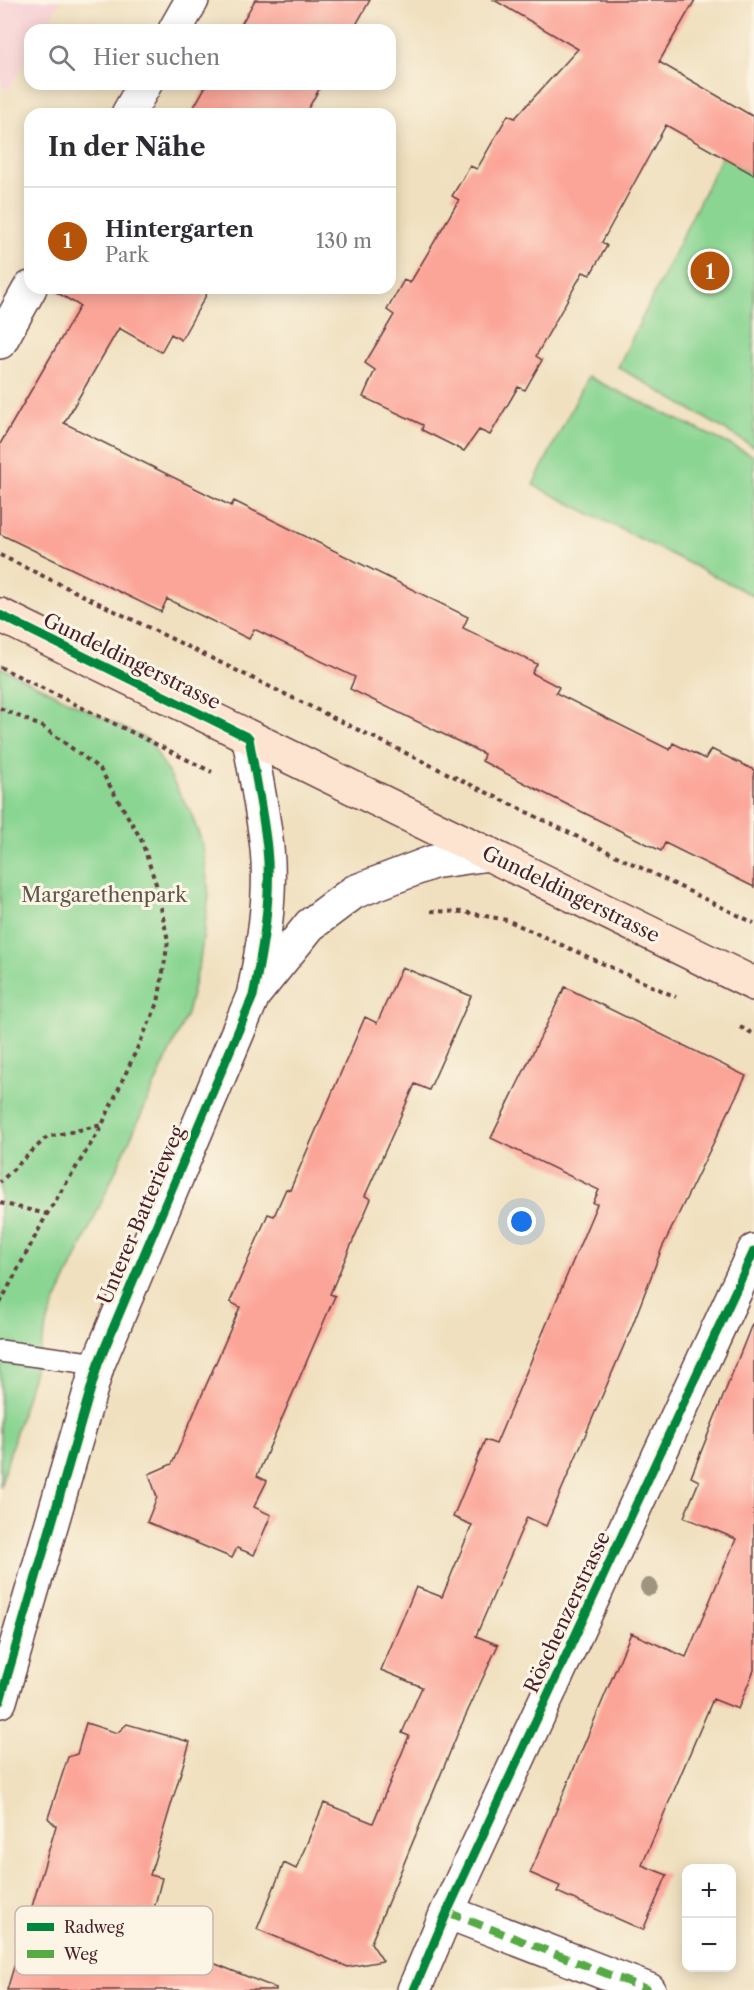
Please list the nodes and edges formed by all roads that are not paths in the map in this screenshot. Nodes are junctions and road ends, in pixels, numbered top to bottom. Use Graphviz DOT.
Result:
graph roads {
  1 [pos="192,0"];
  2 [pos="178,24"];
  3 [pos="142,90"];
  4 [pos="131,108"];
  5 [pos="27,294"];
  6 [pos="0,342"];
  7 [pos="0,615"];
  8 [pos="249,738"];
  9 [pos="489,854"];
  10 [pos="754,984"];
  11 [pos="253,996"];
  12 [pos="754,1251"];
  13 [pos="0,1351"];
  14 [pos="98,1365"];
  15 [pos="0,1701"];
  16 [pos="447,1912"];
  17 [pos="414,1990"];
  18 [pos="649,1990"];
  1 -- 2 [label="street"];
  3 -- 4 [label="street"];
  5 -- 6 [label="street"];
  7 -- 8 [label="main road, Gundeldingerstrasse"];
  8 -- 9 [label="main road, Gundeldingerstrasse"];
  8 -- 11 [label="street, Unterer Batterieweg"];
  9 -- 10 [label="main road, Gundeldingerstrasse"];
  9 -- 11 [label="street, Unterer Batterieweg"];
  11 -- 14 [label="street, Unterer Batterieweg"];
  12 -- 16 [label="street, Röschenzerstrasse"];
  13 -- 14 [label="lane"];
  14 -- 15 [label="street, Unterer Batterieweg"];
  16 -- 17 [label="street, Röschenzerstrasse"];
  16 -- 18 [label="street"];
}
